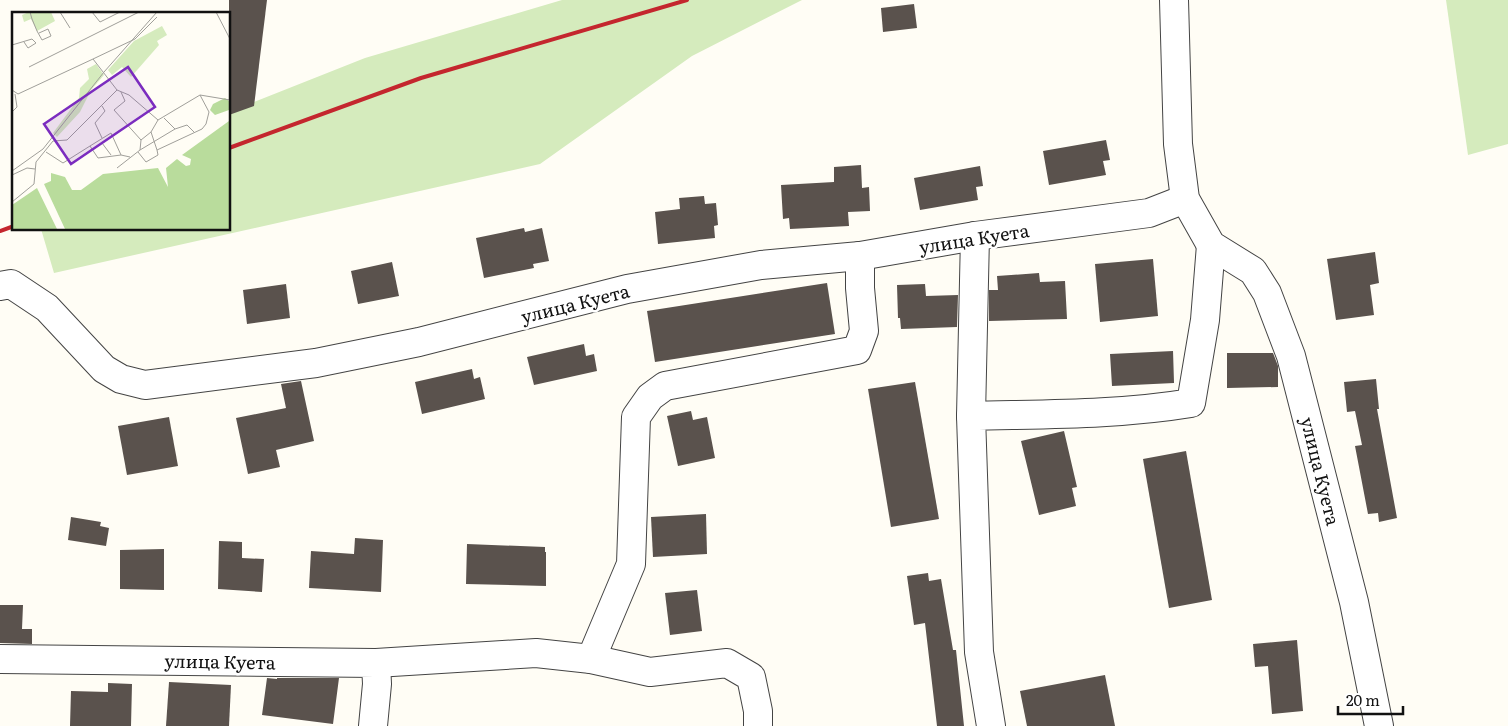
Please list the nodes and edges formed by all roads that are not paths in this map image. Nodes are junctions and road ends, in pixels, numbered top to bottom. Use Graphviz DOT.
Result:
graph roads {
  1 [pos="1174,0"];
  2 [pos="1185,199"];
  3 [pos="975,236"];
  4 [pos="1211,245"];
  5 [pos="860,256"];
  6 [pos="0,286"];
  7 [pos="972,416"];
  8 [pos="0,659"];
  9 [pos="591,659"];
  10 [pos="376,663"];
  11 [pos="373,726"];
  12 [pos="758,726"];
  13 [pos="991,726"];
  14 [pos="1379,726"];
  1 -- 2 [label="street, улица Куета"];
  2 -- 3 [label="street, улица Куета"];
  2 -- 4 [label="street, улица Куета"];
  3 -- 5 [label="street, улица Куета"];
  3 -- 7 [label="street"];
  4 -- 7 [label="street"];
  4 -- 14 [label="street, улица Куета"];
  5 -- 6 [label="street, улица Куета"];
  5 -- 9 [label="street"];
  7 -- 13 [label="street"];
  8 -- 10 [label="street, улица Куета"];
  9 -- 10 [label="street, улица Куета"];
  9 -- 12 [label="street, улица Куета"];
  10 -- 11 [label="street"];
}
